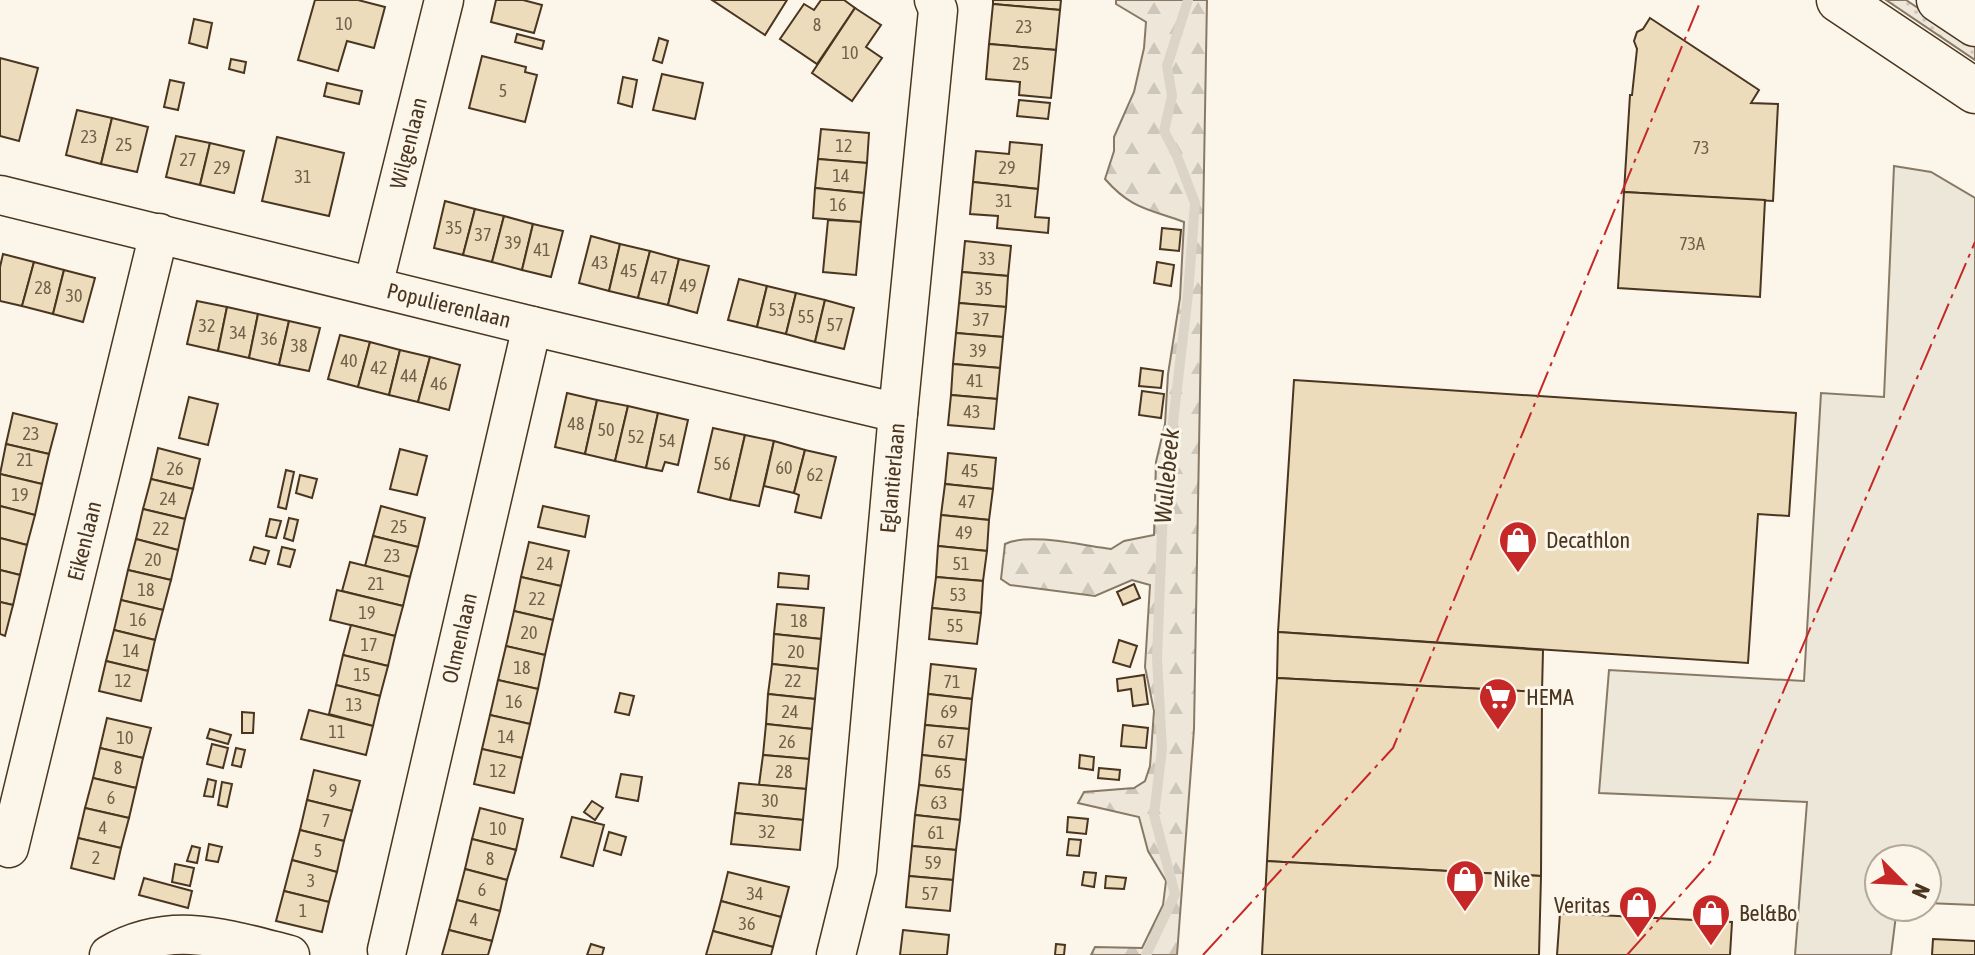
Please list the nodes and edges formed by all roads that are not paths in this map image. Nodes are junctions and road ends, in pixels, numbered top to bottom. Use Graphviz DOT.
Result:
graph roads {
  1 [pos="444,0"];
  2 [pos="934,0"];
  3 [pos="1839,0"];
  4 [pos="1939,0"];
  5 [pos="1975,24"];
  6 [pos="1975,91"];
  7 [pos="0,195"];
  8 [pos="159,233"];
  9 [pos="373,286"];
  10 [pos="532,326"];
  11 [pos="898,413"];
  12 [pos="9,848"];
  13 [pos="387,950"];
  14 [pos="109,955"];
  15 [pos="290,955"];
  16 [pos="836,955"];
  1 -- 9 [label="street, Wilgenlaan"];
  2 -- 11 [label="street, Eglantierlaan"];
  3 -- 6 [label="main road"];
  4 -- 5 [label="main road"];
  7 -- 8 [label="street, Populierenlaan"];
  8 -- 9 [label="street, Populierenlaan"];
  8 -- 12 [label="street, Eikenlaan"];
  9 -- 10 [label="street, Populierenlaan"];
  10 -- 11 [label="street, Populierenlaan"];
  10 -- 13 [label="street, Olmenlaan"];
  11 -- 16 [label="street, Eglantierlaan"];
  14 -- 15 [label="street"];
}
